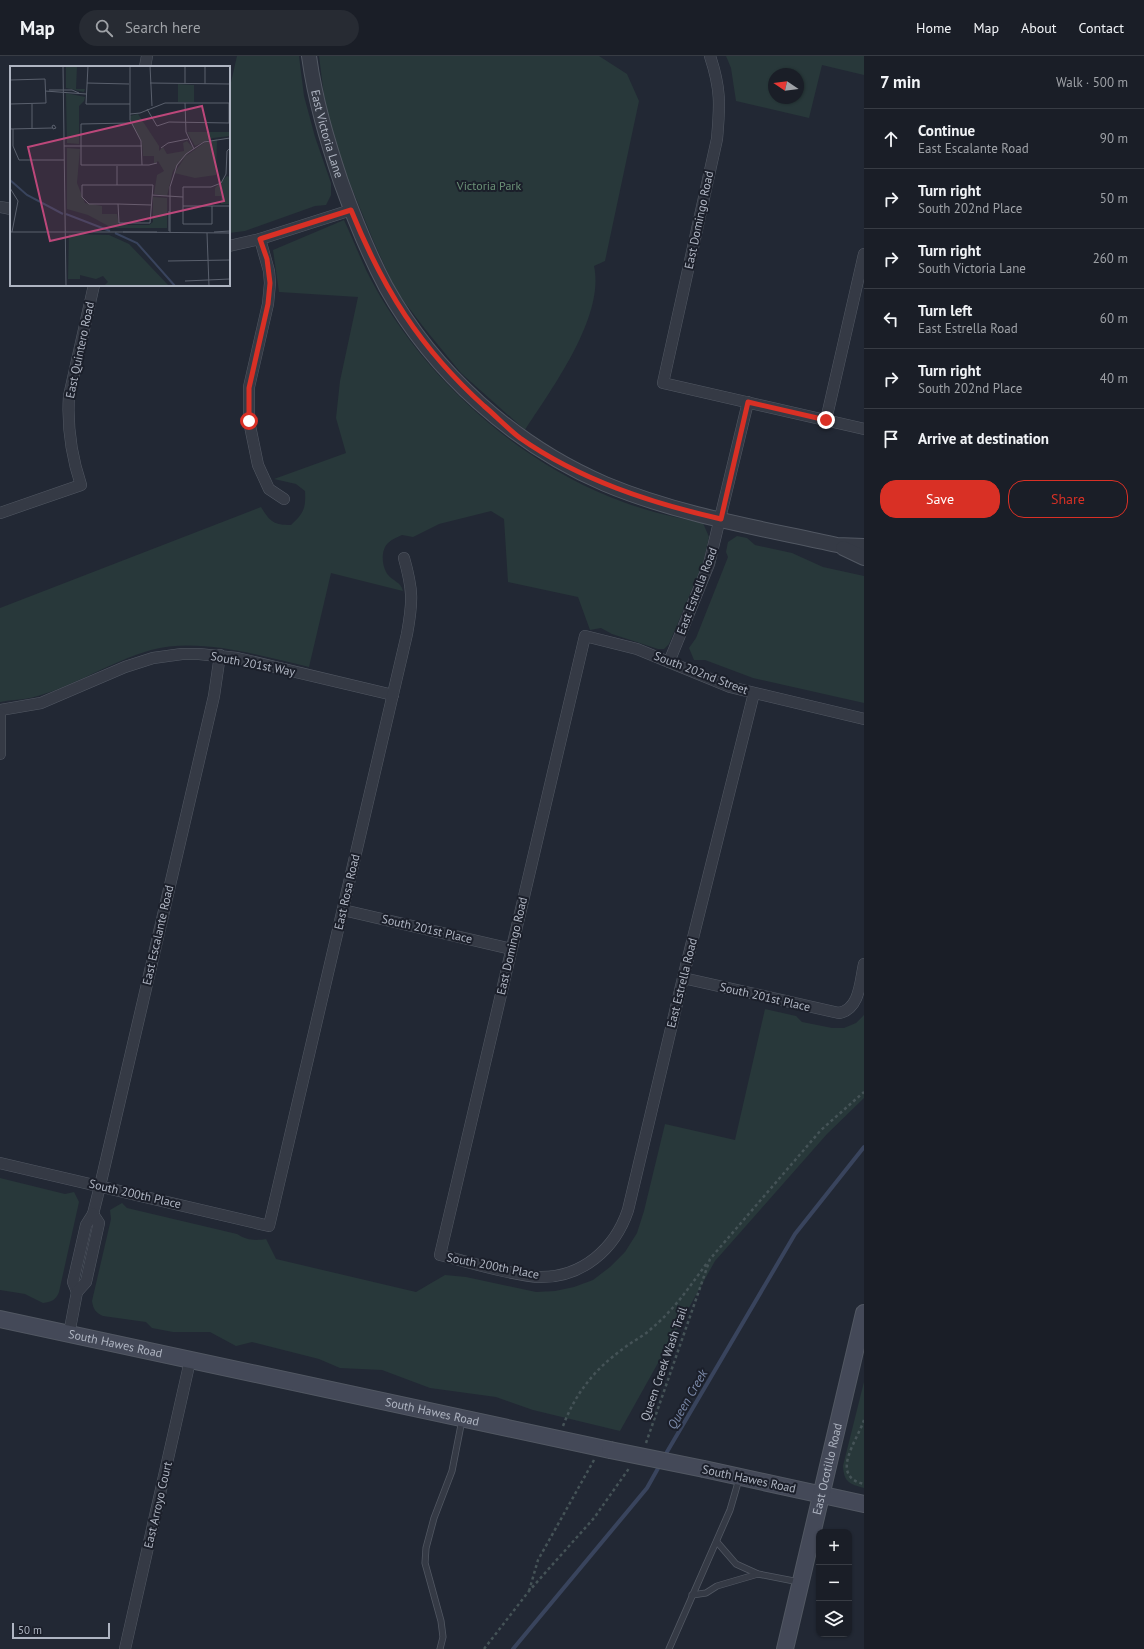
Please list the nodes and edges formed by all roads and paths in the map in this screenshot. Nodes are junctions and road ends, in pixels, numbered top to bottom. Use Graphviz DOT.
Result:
graph roads {
  1 [pos="148,56"];
  2 [pos="309,56"];
  3 [pos="710,56"];
  4 [pos="145,66"];
  5 [pos="0,207"];
  6 [pos="10,209"];
  7 [pos="351,210"];
  8 [pos="260,239"];
  9 [pos="230,246"];
  10 [pos="864,254"];
  11 [pos="94,286"];
  12 [pos="748,402"];
  13 [pos="826,420"];
  14 [pos="864,429"];
  15 [pos="284,498"];
  16 [pos="0,513"];
  17 [pos="721,519"];
  18 [pos="837,545"];
  19 [pos="864,546"];
  20 [pos="404,558"];
  21 [pos="864,558"];
  22 [pos="585,636"];
  23 [pos="220,655"];
  24 [pos="669,662"];
  25 [pos="754,693"];
  26 [pos="393,695"];
  27 [pos="0,710"];
  28 [pos="0,715"];
  29 [pos="864,719"];
  30 [pos="0,754"];
  31 [pos="343,910"];
  32 [pos="511,949"];
  33 [pos="864,964"];
  34 [pos="683,978"];
  35 [pos="864,1092"];
  36 [pos="0,1163"];
  37 [pos="100,1186"];
  38 [pos="269,1226"];
  39 [pos="440,1255"];
  40 [pos="710,1259"];
  41 [pos="591,1262"];
  42 [pos="864,1313"];
  43 [pos="0,1319"];
  44 [pos="68,1334"];
  45 [pos="190,1361"];
  46 [pos="462,1418"];
  47 [pos="864,1420"];
  48 [pos="558,1438"];
  49 [pos="645,1445"];
  50 [pos="605,1449"];
  51 [pos="632,1463"];
  52 [pos="740,1476"];
  53 [pos="864,1484"];
  54 [pos="822,1494"];
  55 [pos="864,1504"];
  56 [pos="717,1542"];
  57 [pos="758,1574"];
  58 [pos="801,1582"];
  59 [pos="529,1591"];
  60 [pos="692,1596"];
  61 [pos="125,1649"];
  62 [pos="440,1649"];
  63 [pos="484,1649"];
  64 [pos="670,1649"];
  65 [pos="786,1649"];
  1 -- 4 [label="street"];
  2 -- 7 [label="street, East Victoria Lane"];
  3 -- 12 [label="street, East Domingo Road"];
  5 -- 6 [label="street"];
  7 -- 8 [label="street"];
  7 -- 17 [label="street, East Victoria Lane"];
  8 -- 9 [label="street"];
  8 -- 15 [label="street"];
  10 -- 13 [label="street"];
  11 -- 16 [label="street, East Quintero Road"];
  12 -- 13 [label="street"];
  12 -- 17 [label="street, East Estrella Road"];
  13 -- 14 [label="street"];
  17 -- 18 [label="street, East Victoria Lane"];
  17 -- 24 [label="street, East Estrella Road"];
  18 -- 19 [label="street"];
  18 -- 21 [label="street"];
  20 -- 26 [label="street, East Rosa Road"];
  22 -- 24 [label="street, South 202nd Street"];
  22 -- 32 [label="street, East Domingo Road"];
  23 -- 26 [label="street, South 201st Way"];
  23 -- 27 [label="street, South 201st Way"];
  23 -- 37 [label="street, East Escalante Road"];
  24 -- 25 [label="street, South 202nd Street"];
  25 -- 29 [label="street, South 202nd Street"];
  25 -- 34 [label="street, East Estrella Road"];
  26 -- 31 [label="street, East Rosa Road"];
  28 -- 30 [label="street"];
  31 -- 32 [label="street, South 201st Place"];
  31 -- 38 [label="street, East Rosa Road"];
  32 -- 39 [label="street, East Domingo Road"];
  33 -- 34 [label="street, South 201st Place"];
  34 -- 41 [label="street, East Estrella Road"];
  35 -- 40 [label="path, Queen Creek Wash Trail"];
  36 -- 37 [label="street, South 200th Place"];
  37 -- 38 [label="street, South 200th Place"];
  37 -- 44 [label="street, East Escalante Road"];
  39 -- 41 [label="street, South 200th Place"];
  40 -- 48 [label="path"];
  40 -- 49 [label="path, Queen Creek Wash Trail"];
  42 -- 54 [label="main road, East Ocotillo Road"];
  43 -- 44 [label="main road, South Hawes Road"];
  44 -- 45 [label="main road, South Hawes Road"];
  45 -- 46 [label="main road, South Hawes Road"];
  45 -- 61 [label="street, East Arroyo Court"];
  46 -- 48 [label="main road, South Hawes Road"];
  46 -- 62 [label="lane"];
  47 -- 53 [label="path"];
  48 -- 50 [label="main road, South Hawes Road"];
  50 -- 52 [label="main road, South Hawes Road, bridge"];
  50 -- 59 [label="path"];
  51 -- 59 [label="path"];
  52 -- 54 [label="main road, South Hawes Road"];
  52 -- 56 [label="lane"];
  54 -- 55 [label="main road, South Hawes Road"];
  54 -- 58 [label="main road, East Ocotillo Road"];
  56 -- 57 [label="lane"];
  56 -- 60 [label="lane"];
  57 -- 58 [label="lane"];
  57 -- 60 [label="lane"];
  58 -- 65 [label="main road, East Ocotillo Road"];
  59 -- 63 [label="path"];
  60 -- 64 [label="lane"];
}
